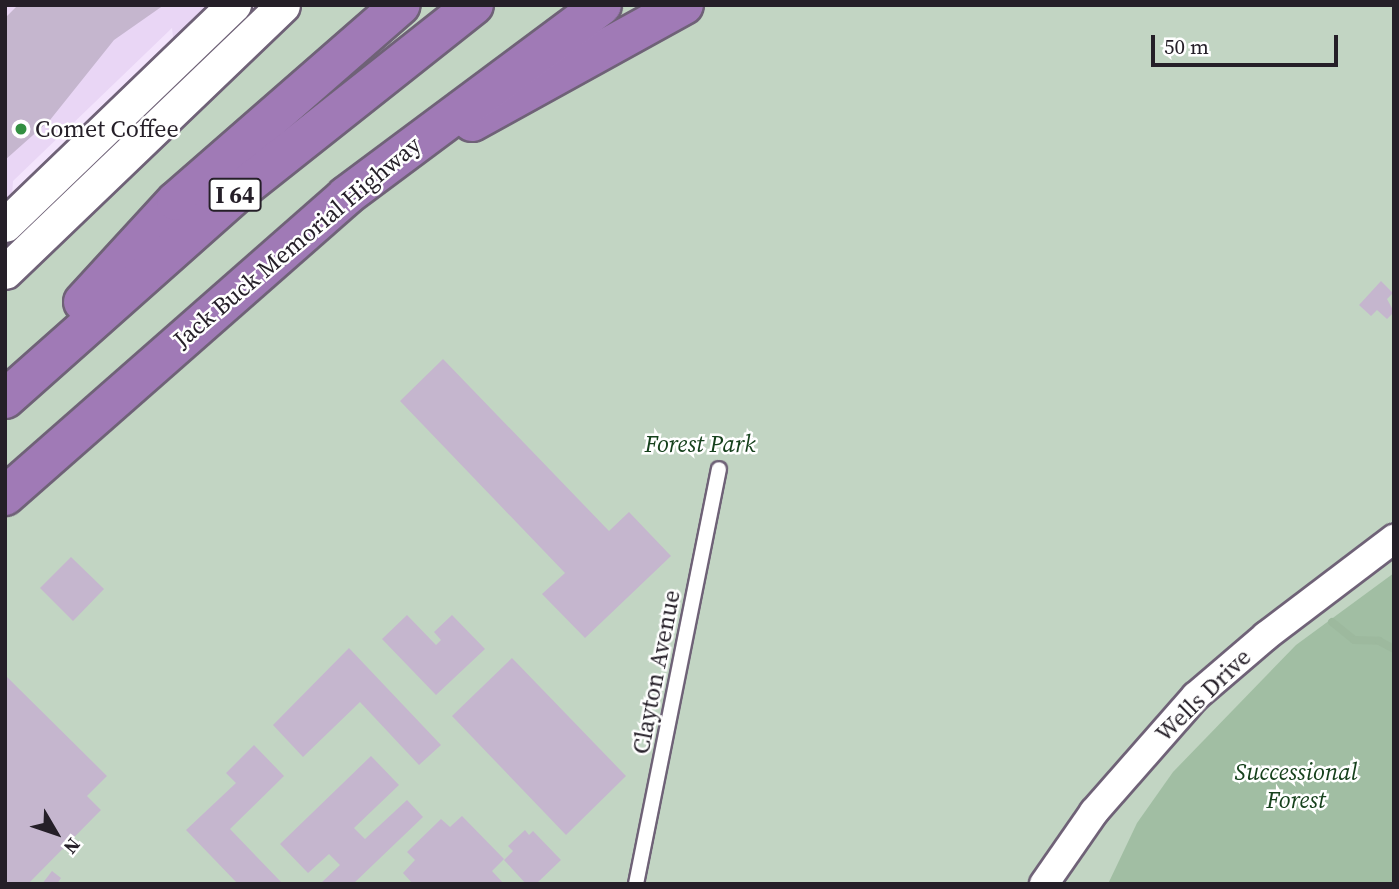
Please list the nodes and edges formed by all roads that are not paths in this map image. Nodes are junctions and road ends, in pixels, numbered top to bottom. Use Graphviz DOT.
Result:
graph roads {
  1 [pos="234,5"];
  2 [pos="401,5"];
  3 [pos="474,5"];
  4 [pos="602,5"];
  5 [pos="684,5"];
  6 [pos="273,9"];
  7 [pos="406,149"];
  8 [pos="5,225"];
  9 [pos="8,265"];
  10 [pos="6,399"];
  11 [pos="719,469"];
  12 [pos="5,496"];
  13 [pos="1394,539"];
  14 [pos="636,884"];
  15 [pos="1044,884"];
  1 -- 8 [label="street"];
  2 -- 10 [label="highway"];
  3 -- 10 [label="highway, I 64"];
  4 -- 7 [label="highway, Jack Buck Memorial Highway"];
  5 -- 7 [label="highway"];
  6 -- 9 [label="street"];
  7 -- 12 [label="highway, Jack Buck Memorial Highway"];
  11 -- 14 [label="lane, Clayton Avenue"];
  13 -- 15 [label="street, Wells Drive"];
}
